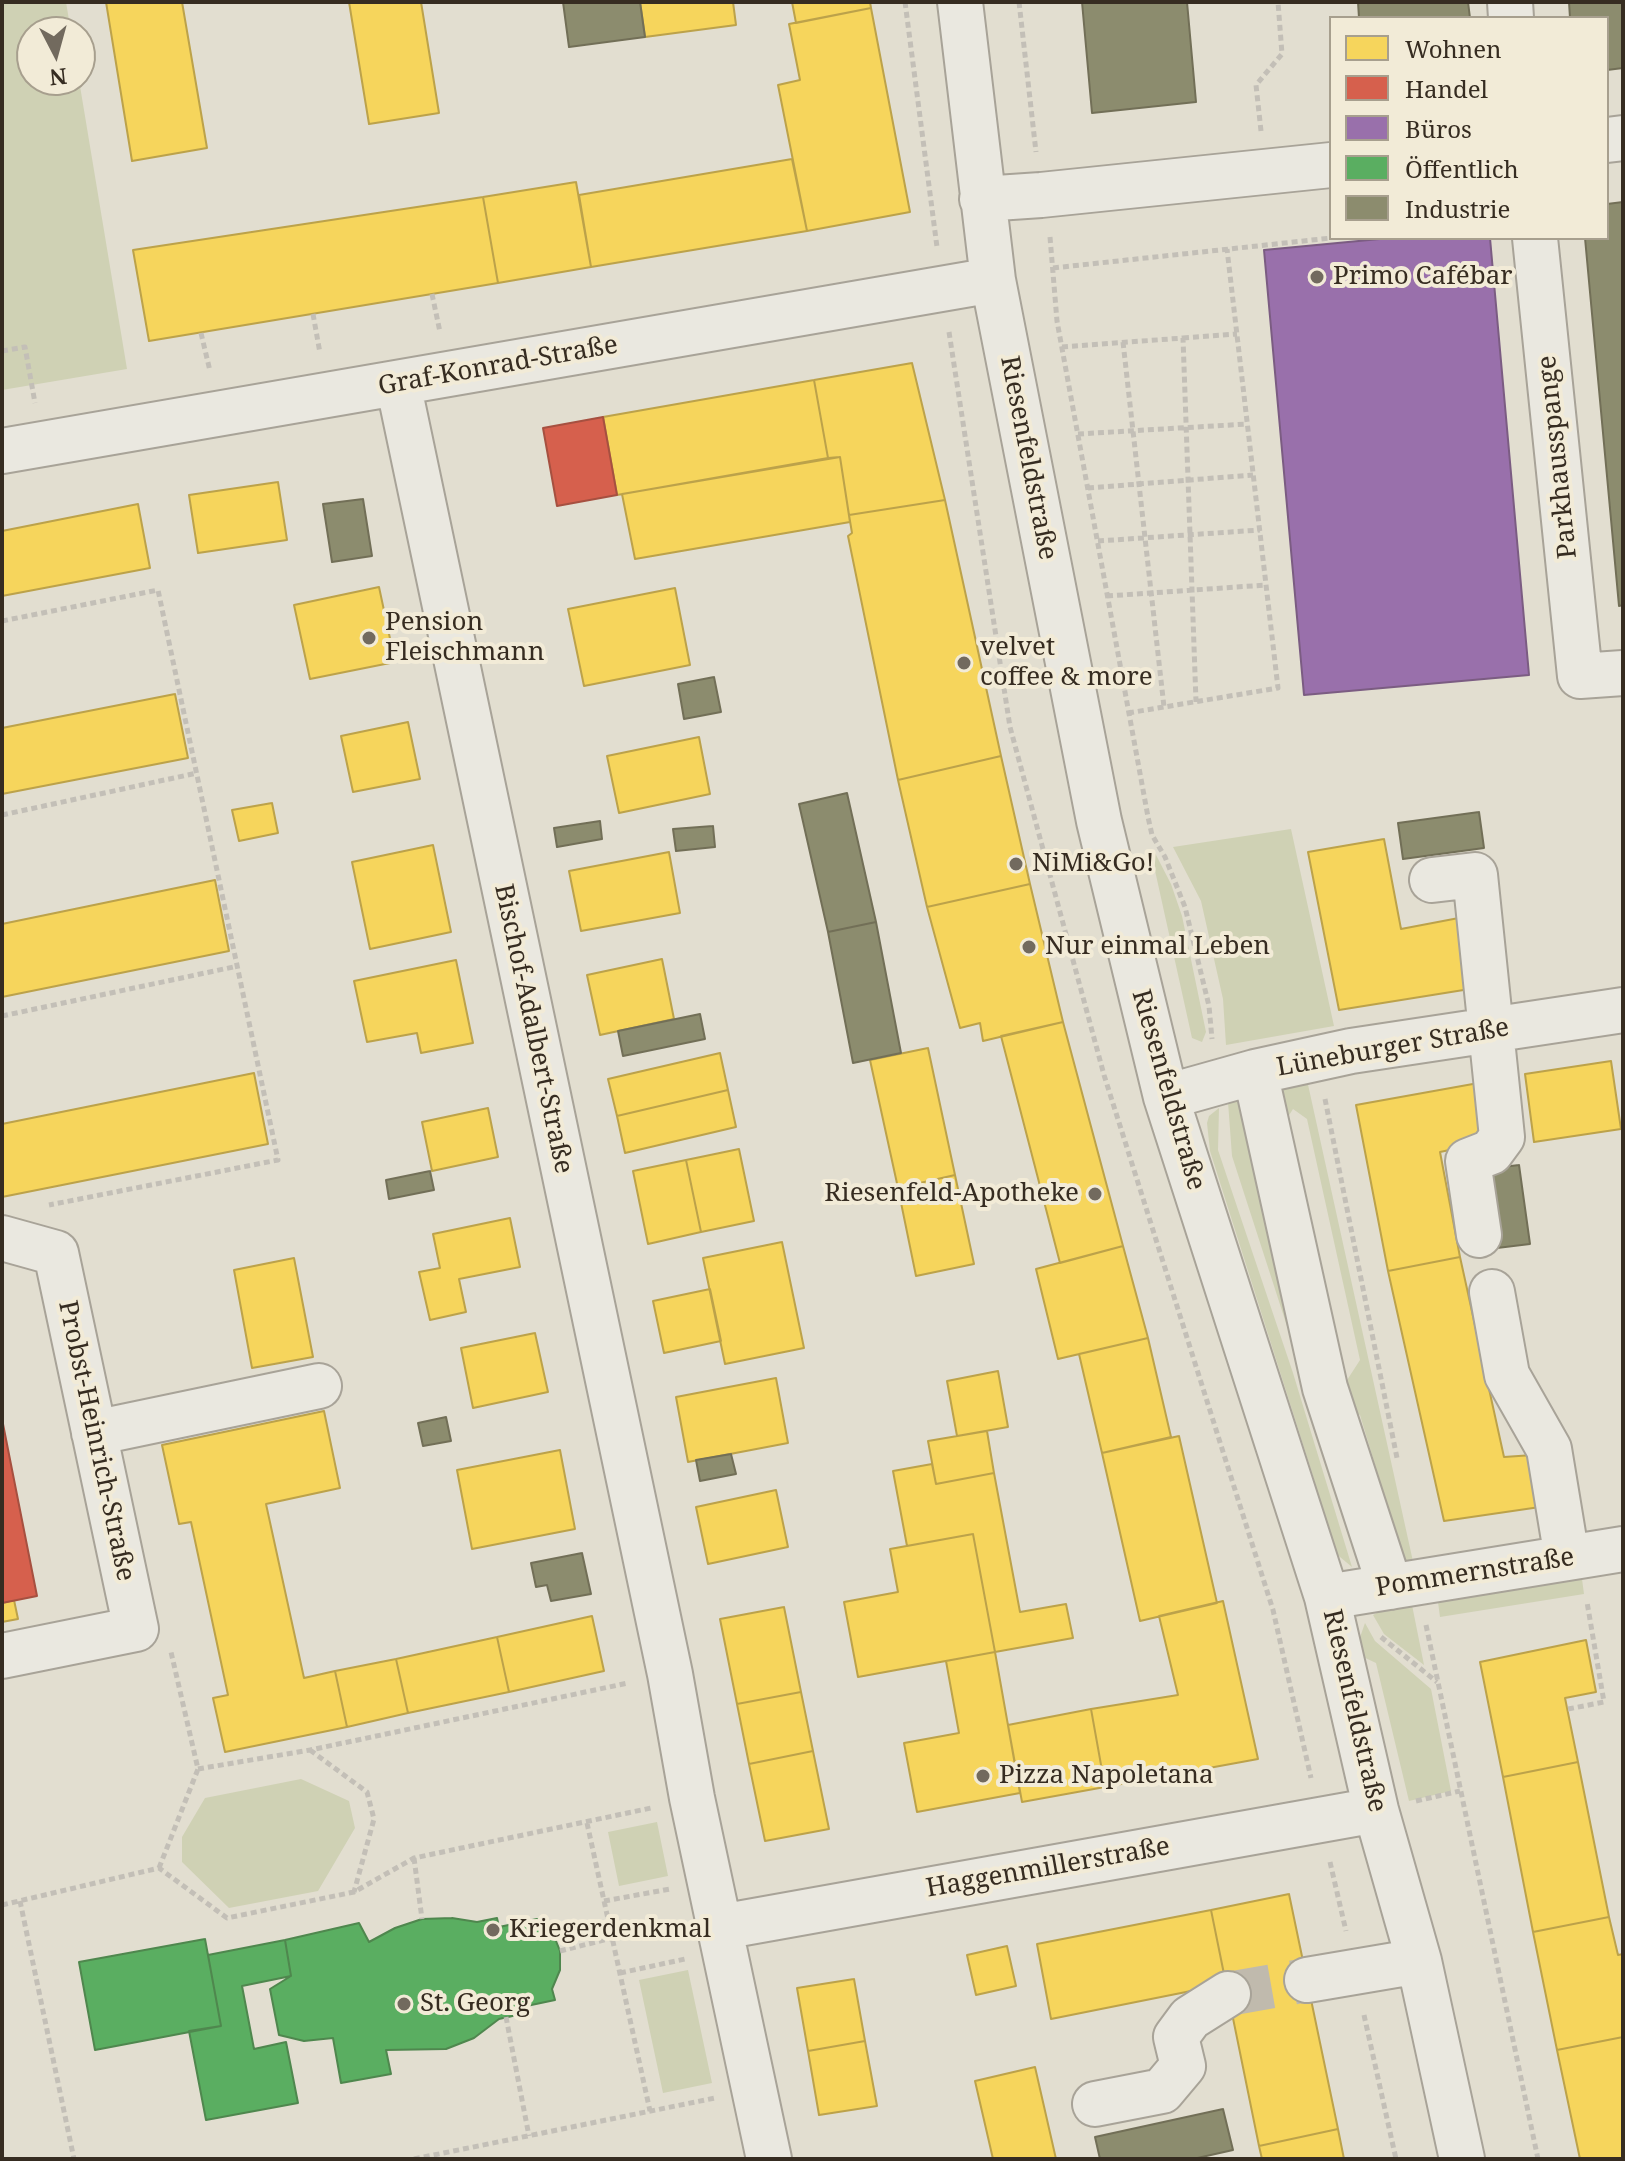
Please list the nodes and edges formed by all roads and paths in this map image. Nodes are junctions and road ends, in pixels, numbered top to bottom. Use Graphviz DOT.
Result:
graph roads {
  1 [pos="960,2"];
  2 [pos="1019,2"];
  3 [pos="1278,2"];
  4 [pos="1329,165"];
  5 [pos="1265,172"];
  6 [pos="1041,195"];
  7 [pos="982,199"];
  8 [pos="1329,238"];
  9 [pos="1535,240"];
  10 [pos="1227,249"];
  11 [pos="1053,268"];
  12 [pos="993,280"];
  13 [pos="432,294"];
  14 [pos="313,314"];
  15 [pos="1237,334"];
  16 [pos="441,338"];
  17 [pos="1183,338"];
  18 [pos="1123,342"];
  19 [pos="1062,347"];
  20 [pos="2,351"];
  21 [pos="321,359"];
  22 [pos="398,383"];
  23 [pos="1247,424"];
  24 [pos="1186,428"];
  25 [pos="1133,431"];
  26 [pos="1078,434"];
  27 [pos="22,447"];
  28 [pos="1253,475"];
  29 [pos="1188,480"];
  30 [pos="1139,484"];
  31 [pos="1088,488"];
  32 [pos="1260,530"];
  33 [pos="1190,535"];
  34 [pos="1145,538"];
  35 [pos="1098,541"];
  36 [pos="1266,585"];
  37 [pos="1192,590"];
  38 [pos="1151,593"];
  39 [pos="1107,596"];
  40 [pos="2,621"];
  41 [pos="1623,673"];
  42 [pos="1196,702"];
  43 [pos="1164,707"];
  44 [pos="1128,713"];
  45 [pos="197,773"];
  46 [pos="2,815"];
  47 [pos="1152,835"];
  48 [pos="1432,880"];
  49 [pos="238,966"];
  50 [pos="1623,1010"];
  51 [pos="2,1016"];
  52 [pos="1491,1030"];
  53 [pos="1255,1072"];
  54 [pos="1166,1097"];
  55 [pos="48,1205"];
  56 [pos="1479,1235"];
  57 [pos="2,1238"];
  58 [pos="1492,1292"];
  59 [pos="319,1386"];
  60 [pos="94,1433"];
  61 [pos="1623,1549"];
  62 [pos="1567,1558"];
  63 [pos="1390,1587"];
  64 [pos="1327,1597"];
  65 [pos="1587,1602"];
  66 [pos="136,1629"];
  67 [pos="2,1656"];
  68 [pos="670,1674"];
  69 [pos="1437,1682"];
  70 [pos="1568,1709"];
  71 [pos="310,1750"];
  72 [pos="198,1769"];
  73 [pos="692,1798"];
  74 [pos="1376,1810"];
  75 [pos="587,1823"];
  76 [pos="414,1858"];
  77 [pos="159,1868"];
  78 [pos="710,1881"];
  79 [pos="354,1892"];
  80 [pos="20,1901"];
  81 [pos="604,1901"];
  82 [pos="2,1905"];
  83 [pos="422,1919"];
  84 [pos="612,1938"];
  85 [pos="723,1939"];
  86 [pos="560,1951"];
  87 [pos="1419,1961"];
  88 [pos="620,1973"];
  89 [pos="1307,1980"];
  90 [pos="1228,1994"];
  91 [pos="506,2017"];
  92 [pos="752,2090"];
  93 [pos="1095,2104"];
  94 [pos="650,2111"];
  95 [pos="529,2136"];
  96 [pos="433,2157"];
  97 [pos="74,2159"];
  98 [pos="414,2159"];
  99 [pos="769,2159"];
  100 [pos="1462,2159"];
  101 [pos="1538,2159"];
  1 -- 7 [label="street, Riesenfeldstraße"];
  2 -- 6 [label="path"];
  3 -- 5 [label="path"];
  4 -- 5 [label="street"];
  5 -- 6 [label="street"];
  6 -- 7 [label="street"];
  6 -- 11 [label="path"];
  7 -- 12 [label="street, Riesenfeldstraße"];
  8 -- 10 [label="path"];
  9 -- 41 [label="street, Parkhausspange"];
  10 -- 11 [label="path"];
  10 -- 15 [label="path"];
  11 -- 19 [label="path"];
  12 -- 22 [label="street, Graf-Konrad-Straße"];
  12 -- 54 [label="street, Riesenfeldstraße"];
  13 -- 16 [label="path"];
  14 -- 21 [label="path"];
  15 -- 17 [label="path"];
  15 -- 23 [label="path"];
  17 -- 18 [label="path"];
  17 -- 24 [label="path"];
  18 -- 19 [label="path"];
  18 -- 25 [label="path"];
  19 -- 26 [label="path"];
  20 -- 27 [label="path"];
  22 -- 27 [label="street, Graf-Konrad-Straße"];
  22 -- 68 [label="street, Bischof-Adalbert-Straße"];
  23 -- 24 [label="path"];
  23 -- 28 [label="path"];
  24 -- 25 [label="path"];
  24 -- 29 [label="path"];
  25 -- 26 [label="path"];
  25 -- 30 [label="path"];
  26 -- 31 [label="path"];
  28 -- 29 [label="path"];
  28 -- 32 [label="path"];
  29 -- 30 [label="path"];
  29 -- 33 [label="path"];
  30 -- 31 [label="path"];
  30 -- 34 [label="path"];
  31 -- 35 [label="path"];
  32 -- 33 [label="path"];
  32 -- 36 [label="path"];
  33 -- 34 [label="path"];
  33 -- 37 [label="path"];
  34 -- 35 [label="path"];
  34 -- 38 [label="path"];
  35 -- 39 [label="path"];
  36 -- 37 [label="path"];
  36 -- 42 [label="path"];
  37 -- 38 [label="path"];
  37 -- 42 [label="path"];
  38 -- 39 [label="path"];
  38 -- 43 [label="path"];
  39 -- 44 [label="path"];
  40 -- 45 [label="path"];
  42 -- 43 [label="path"];
  43 -- 44 [label="path"];
  44 -- 47 [label="path"];
  45 -- 46 [label="path"];
  45 -- 49 [label="path"];
  48 -- 52 [label="street"];
  49 -- 51 [label="path"];
  49 -- 55 [label="path"];
  50 -- 52 [label="street, Lüneburger Straße"];
  52 -- 53 [label="street, Lüneburger Straße"];
  52 -- 56 [label="street"];
  53 -- 54 [label="street, Lüneburger Straße"];
  53 -- 63 [label="street"];
  54 -- 64 [label="street, Riesenfeldstraße"];
  57 -- 60 [label="street, Probst-Heinrich-Straße"];
  58 -- 62 [label="street"];
  59 -- 60 [label="street"];
  60 -- 66 [label="street, Probst-Heinrich-Straße"];
  61 -- 62 [label="street, Pommernstraße"];
  62 -- 63 [label="street, Pommernstraße"];
  63 -- 64 [label="street, Pommernstraße"];
  64 -- 74 [label="street, Riesenfeldstraße"];
  65 -- 70 [label="path"];
  66 -- 67 [label="street"];
  66 -- 72 [label="path"];
  68 -- 71 [label="path"];
  68 -- 73 [label="street, Bischof-Adalbert-Straße"];
  69 -- 101 [label="path"];
  71 -- 72 [label="path"];
  71 -- 79 [label="path"];
  72 -- 77 [label="path"];
  73 -- 75 [label="path"];
  73 -- 78 [label="street, Bischof-Adalbert-Straße"];
  74 -- 85 [label="street, Haggenmillerstraße"];
  74 -- 87 [label="street, Riesenfeldstraße"];
  75 -- 76 [label="path"];
  75 -- 81 [label="path"];
  76 -- 79 [label="path"];
  76 -- 83 [label="path"];
  77 -- 79 [label="path"];
  77 -- 80 [label="path"];
  78 -- 81 [label="path"];
  78 -- 85 [label="street, Bischof-Adalbert-Straße"];
  80 -- 82 [label="path"];
  80 -- 97 [label="path"];
  81 -- 84 [label="path"];
  84 -- 86 [label="path"];
  84 -- 88 [label="path"];
  85 -- 88 [label="path"];
  85 -- 92 [label="street, Bischof-Adalbert-Straße"];
  87 -- 89 [label="street"];
  87 -- 100 [label="street, Riesenfeldstraße"];
  88 -- 94 [label="path"];
  90 -- 93 [label="street"];
  91 -- 95 [label="path"];
  92 -- 94 [label="path"];
  92 -- 99 [label="street, Bischof-Adalbert-Straße"];
  94 -- 95 [label="path"];
  95 -- 96 [label="path"];
  96 -- 98 [label="path"];
}
